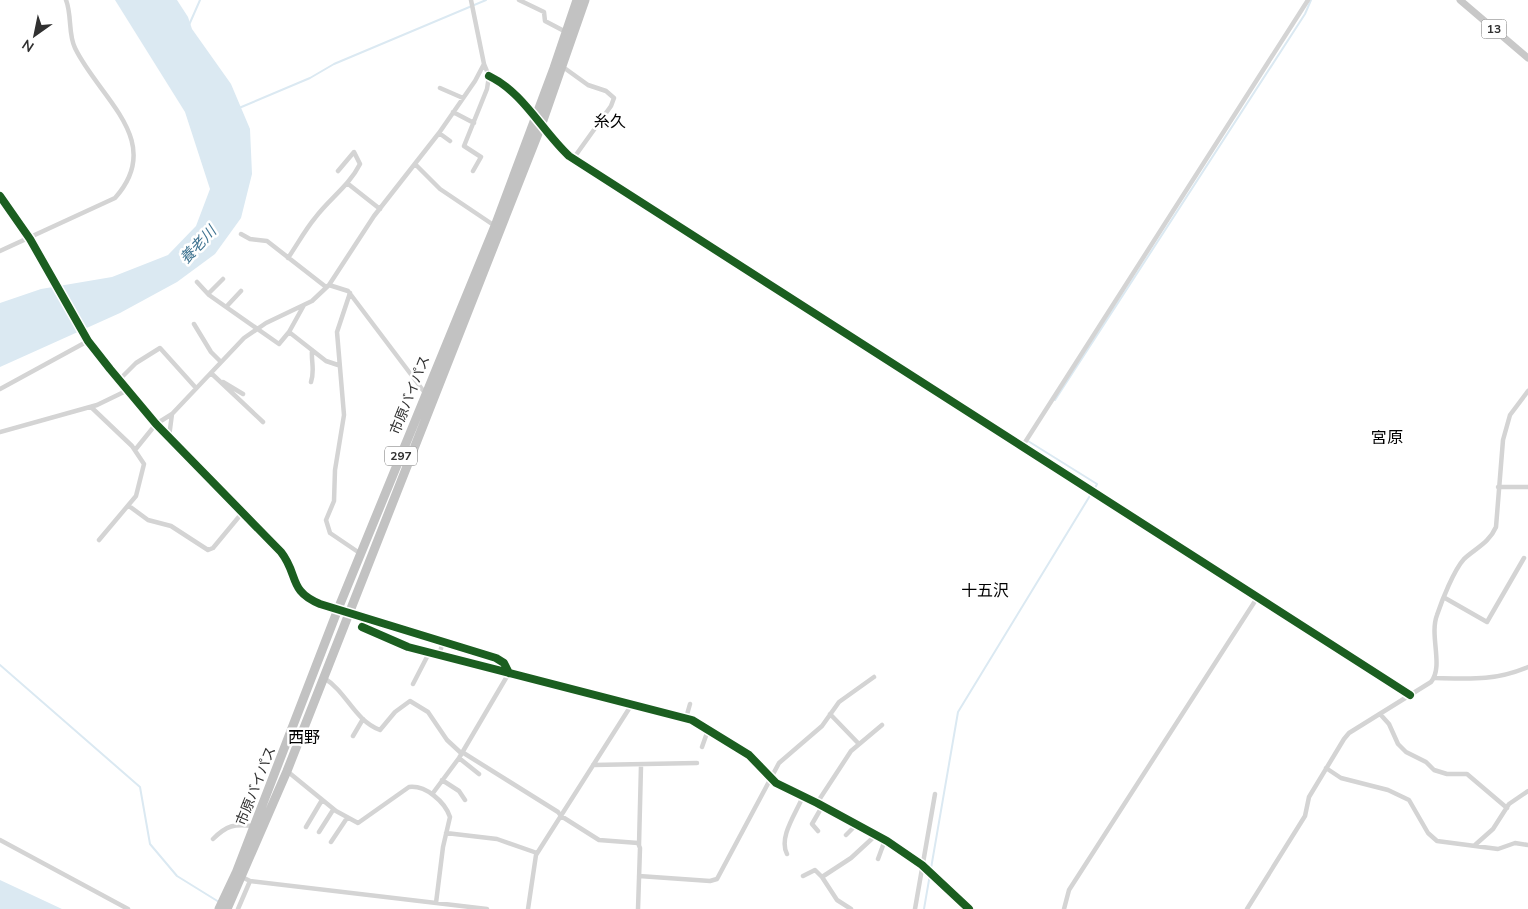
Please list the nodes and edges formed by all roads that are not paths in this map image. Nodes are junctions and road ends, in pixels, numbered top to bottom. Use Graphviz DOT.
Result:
graph roads {
  1 [pos="66,0"];
  2 [pos="471,0"];
  3 [pos="518,0"];
  4 [pos="577,0"];
  5 [pos="585,0"];
  6 [pos="1308,0"];
  7 [pos="1460,0"];
  8 [pos="1469,3"];
  9 [pos="566,32"];
  10 [pos="1528,58"];
  11 [pos="484,64"];
  12 [pos="563,67"];
  13 [pos="489,76"];
  14 [pos="440,88"];
  15 [pos="463,98"];
  16 [pos="452,112"];
  17 [pos="539,122"];
  18 [pos="474,123"];
  19 [pos="439,133"];
  20 [pos="450,140"];
  21 [pos="573,159"];
  22 [pos="416,164"];
  23 [pos="338,170"];
  24 [pos="473,171"];
  25 [pos="347,183"];
  26 [pos="0,196"];
  27 [pos="380,209"];
  28 [pos="495,226"];
  29 [pos="241,234"];
  30 [pos="30,239"];
  31 [pos="0,251"];
  32 [pos="288,258"];
  33 [pos="223,279"];
  34 [pos="197,282"];
  35 [pos="328,286"];
  36 [pos="241,291"];
  37 [pos="350,293"];
  38 [pos="208,294"];
  39 [pos="304,305"];
  40 [pos="227,306"];
  41 [pos="194,324"];
  42 [pos="256,329"];
  43 [pos="289,332"];
  44 [pos="88,341"];
  45 [pos="312,350"];
  46 [pos="221,362"];
  47 [pos="338,364"];
  48 [pos="211,373"];
  49 [pos="119,380"];
  50 [pos="219,381"];
  51 [pos="311,382"];
  52 [pos="196,388"];
  53 [pos="0,389"];
  54 [pos="128,390"];
  55 [pos="1528,391"];
  56 [pos="243,394"];
  57 [pos="429,395"];
  58 [pos="91,407"];
  59 [pos="172,414"];
  60 [pos="263,422"];
  61 [pos="156,424"];
  62 [pos="0,432"];
  63 [pos="169,437"];
  64 [pos="1022,447"];
  65 [pos="135,450"];
  66 [pos="1498,487"];
  67 [pos="1528,487"];
  68 [pos="129,506"];
  69 [pos="242,513"];
  70 [pos="99,540"];
  71 [pos="361,554"];
  72 [pos="1524,558"];
  73 [pos="1256,598"];
  74 [pos="1445,598"];
  75 [pos="338,609"];
  76 [pos="348,612"];
  77 [pos="362,627"];
  78 [pos="443,642"];
  79 [pos="429,652"];
  80 [pos="439,655"];
  81 [pos="1528,667"];
  82 [pos="510,673"];
  83 [pos="323,677"];
  84 [pos="874,677"];
  85 [pos="1435,678"];
  86 [pos="412,684"];
  87 [pos="1410,695"];
  88 [pos="632,704"];
  89 [pos="690,704"];
  90 [pos="830,714"];
  91 [pos="1380,714"];
  92 [pos="686,718"];
  93 [pos="363,719"];
  94 [pos="882,725"];
  95 [pos="708,730"];
  96 [pos="352,736"];
  97 [pos="858,743"];
  98 [pos="702,746"];
  99 [pos="461,754"];
  100 [pos="697,763"];
  101 [pos="593,765"];
  102 [pos="642,766"];
  103 [pos="1326,768"];
  104 [pos="287,771"];
  105 [pos="479,774"];
  106 [pos="770,778"];
  107 [pos="442,780"];
  108 [pos="1528,790"];
  109 [pos="433,793"];
  110 [pos="935,794"];
  111 [pos="803,796"];
  112 [pos="322,800"];
  113 [pos="465,800"];
  114 [pos="818,802"];
  115 [pos="823,806"];
  116 [pos="1507,808"];
  117 [pos="334,810"];
  118 [pos="561,816"];
  119 [pos="347,818"];
  120 [pos="857,824"];
  121 [pos="255,826"];
  122 [pos="306,827"];
  123 [pos="818,831"];
  124 [pos="319,832"];
  125 [pos="446,833"];
  126 [pos="846,835"];
  127 [pos="876,835"];
  128 [pos="213,839"];
  129 [pos="0,840"];
  130 [pos="885,840"];
  131 [pos="331,842"];
  132 [pos="639,845"];
  133 [pos="1475,845"];
  134 [pos="1528,845"];
  135 [pos="537,853"];
  136 [pos="787,854"];
  137 [pos="878,858"];
  138 [pos="922,865"];
  139 [pos="639,876"];
  140 [pos="803,876"];
  141 [pos="822,877"];
  142 [pos="246,879"];
  143 [pos="436,903"];
  144 [pos="915,907"];
  145 [pos="967,908"];
  146 [pos="128,909"];
  147 [pos="219,909"];
  148 [pos="227,909"];
  149 [pos="238,909"];
  150 [pos="487,909"];
  151 [pos="528,909"];
  152 [pos="638,909"];
  153 [pos="851,909"];
  154 [pos="911,909"];
  155 [pos="1064,909"];
  156 [pos="1247,909"];
  1 -- 30 [label="street"];
  2 -- 11 [label="street"];
  3 -- 9 [label="street"];
  4 -- 9 [label="highway, 市原バイパス / 297"];
  5 -- 12 [label="highway, 市原バイパス / 297"];
  6 -- 64 [label="street"];
  7 -- 8 [label="main road, 13"];
  8 -- 10 [label="main road, 13"];
  9 -- 17 [label="highway, 市原バイパス / 297"];
  11 -- 13 [label="street"];
  11 -- 15 [label="street"];
  12 -- 17 [label="highway, 市原バイパス / 297"];
  12 -- 21 [label="street"];
  13 -- 17 [label="street"];
  13 -- 18 [label="street"];
  14 -- 15 [label="street"];
  15 -- 16 [label="street"];
  16 -- 18 [label="street"];
  16 -- 19 [label="street"];
  17 -- 21 [label="street"];
  17 -- 28 [label="highway, 市原バイパス / 297"];
  17 -- 57 [label="highway, 市原バイパス / 297"];
  18 -- 24 [label="street"];
  19 -- 20 [label="street"];
  19 -- 22 [label="street"];
  21 -- 64 [label="street"];
  22 -- 27 [label="street"];
  22 -- 28 [label="street"];
  23 -- 25 [label="street"];
  25 -- 27 [label="street"];
  25 -- 32 [label="street"];
  26 -- 30 [label="street"];
  27 -- 35 [label="street"];
  28 -- 57 [label="highway, 市原バイパス / 297"];
  29 -- 32 [label="street"];
  30 -- 31 [label="street"];
  30 -- 44 [label="street"];
  32 -- 35 [label="street"];
  33 -- 38 [label="street"];
  34 -- 38 [label="street"];
  35 -- 37 [label="street"];
  35 -- 39 [label="street"];
  36 -- 40 [label="street"];
  37 -- 47 [label="street"];
  37 -- 57 [label="street"];
  38 -- 40 [label="street"];
  39 -- 42 [label="street"];
  39 -- 43 [label="street"];
  40 -- 42 [label="street"];
  41 -- 46 [label="street"];
  42 -- 43 [label="street"];
  42 -- 46 [label="street"];
  43 -- 45 [label="street"];
  44 -- 49 [label="street"];
  44 -- 53 [label="street"];
  45 -- 47 [label="street"];
  45 -- 51 [label="street"];
  46 -- 48 [label="street"];
  47 -- 71 [label="street"];
  48 -- 50 [label="street"];
  48 -- 52 [label="street"];
  49 -- 52 [label="street"];
  49 -- 54 [label="street"];
  50 -- 56 [label="street"];
  50 -- 60 [label="street"];
  52 -- 59 [label="street"];
  54 -- 58 [label="street"];
  54 -- 61 [label="street"];
  55 -- 66 [label="street"];
  57 -- 71 [label="highway, 市原バイパス / 297"];
  57 -- 76 [label="highway, 市原バイパス / 297"];
  58 -- 62 [label="street"];
  58 -- 65 [label="street"];
  59 -- 61 [label="street"];
  59 -- 63 [label="street"];
  61 -- 63 [label="street"];
  61 -- 65 [label="street"];
  63 -- 69 [label="street"];
  64 -- 73 [label="street"];
  65 -- 68 [label="street"];
  66 -- 67 [label="street"];
  66 -- 74 [label="street"];
  68 -- 69 [label="street"];
  68 -- 70 [label="street"];
  69 -- 75 [label="street"];
  71 -- 75 [label="highway, 市原バイパス / 297"];
  72 -- 74 [label="street"];
  73 -- 87 [label="street"];
  73 -- 155 [label="street"];
  74 -- 85 [label="street"];
  75 -- 76 [label="street"];
  75 -- 121 [label="highway, 市原バイパス / 297"];
  76 -- 78 [label="street"];
  76 -- 83 [label="highway, 市原バイパス / 297"];
  77 -- 79 [label="street"];
  78 -- 80 [label="street"];
  78 -- 82 [label="street"];
  79 -- 80 [label="street"];
  79 -- 86 [label="street"];
  80 -- 82 [label="street"];
  81 -- 85 [label="street"];
  82 -- 88 [label="street"];
  82 -- 99 [label="street"];
  83 -- 93 [label="street"];
  83 -- 104 [label="highway, 市原バイパス / 297"];
  84 -- 90 [label="street"];
  85 -- 87 [label="street"];
  87 -- 91 [label="street"];
  88 -- 92 [label="street"];
  88 -- 101 [label="street"];
  89 -- 92 [label="street"];
  90 -- 97 [label="street"];
  90 -- 106 [label="street"];
  91 -- 103 [label="street"];
  91 -- 116 [label="street"];
  92 -- 95 [label="street"];
  93 -- 96 [label="street"];
  93 -- 99 [label="street"];
  94 -- 97 [label="street"];
  95 -- 98 [label="street"];
  95 -- 106 [label="street"];
  97 -- 114 [label="street"];
  99 -- 105 [label="street"];
  99 -- 107 [label="street"];
  99 -- 118 [label="street"];
  100 -- 102 [label="street"];
  101 -- 102 [label="street"];
  101 -- 118 [label="street"];
  102 -- 132 [label="street"];
  103 -- 133 [label="street"];
  103 -- 156 [label="street"];
  104 -- 112 [label="street"];
  104 -- 142 [label="highway, 市原バイパス / 297"];
  106 -- 111 [label="street"];
  106 -- 139 [label="street"];
  107 -- 109 [label="street"];
  107 -- 113 [label="street"];
  108 -- 116 [label="street"];
  109 -- 119 [label="street"];
  109 -- 125 [label="street"];
  110 -- 138 [label="street"];
  111 -- 114 [label="street"];
  111 -- 136 [label="street"];
  112 -- 117 [label="street"];
  112 -- 122 [label="street"];
  114 -- 115 [label="street"];
  115 -- 120 [label="street"];
  115 -- 123 [label="street"];
  116 -- 133 [label="street"];
  117 -- 119 [label="street"];
  117 -- 124 [label="street"];
  118 -- 132 [label="street"];
  118 -- 135 [label="street"];
  119 -- 131 [label="street"];
  120 -- 126 [label="street"];
  120 -- 127 [label="street"];
  121 -- 128 [label="street"];
  121 -- 147 [label="highway, 市原バイパス / 297"];
  125 -- 135 [label="street"];
  125 -- 143 [label="street"];
  127 -- 130 [label="street"];
  127 -- 141 [label="street"];
  129 -- 146 [label="street"];
  130 -- 137 [label="street"];
  130 -- 138 [label="street"];
  132 -- 139 [label="street"];
  133 -- 134 [label="street"];
  135 -- 151 [label="street"];
  138 -- 144 [label="street"];
  138 -- 145 [label="street"];
  139 -- 152 [label="street"];
  140 -- 141 [label="street"];
  141 -- 153 [label="street"];
  142 -- 143 [label="street"];
  142 -- 148 [label="highway, 市原バイパス / 297"];
  142 -- 149 [label="street"];
  143 -- 150 [label="street"];
  144 -- 154 [label="street"];
}
